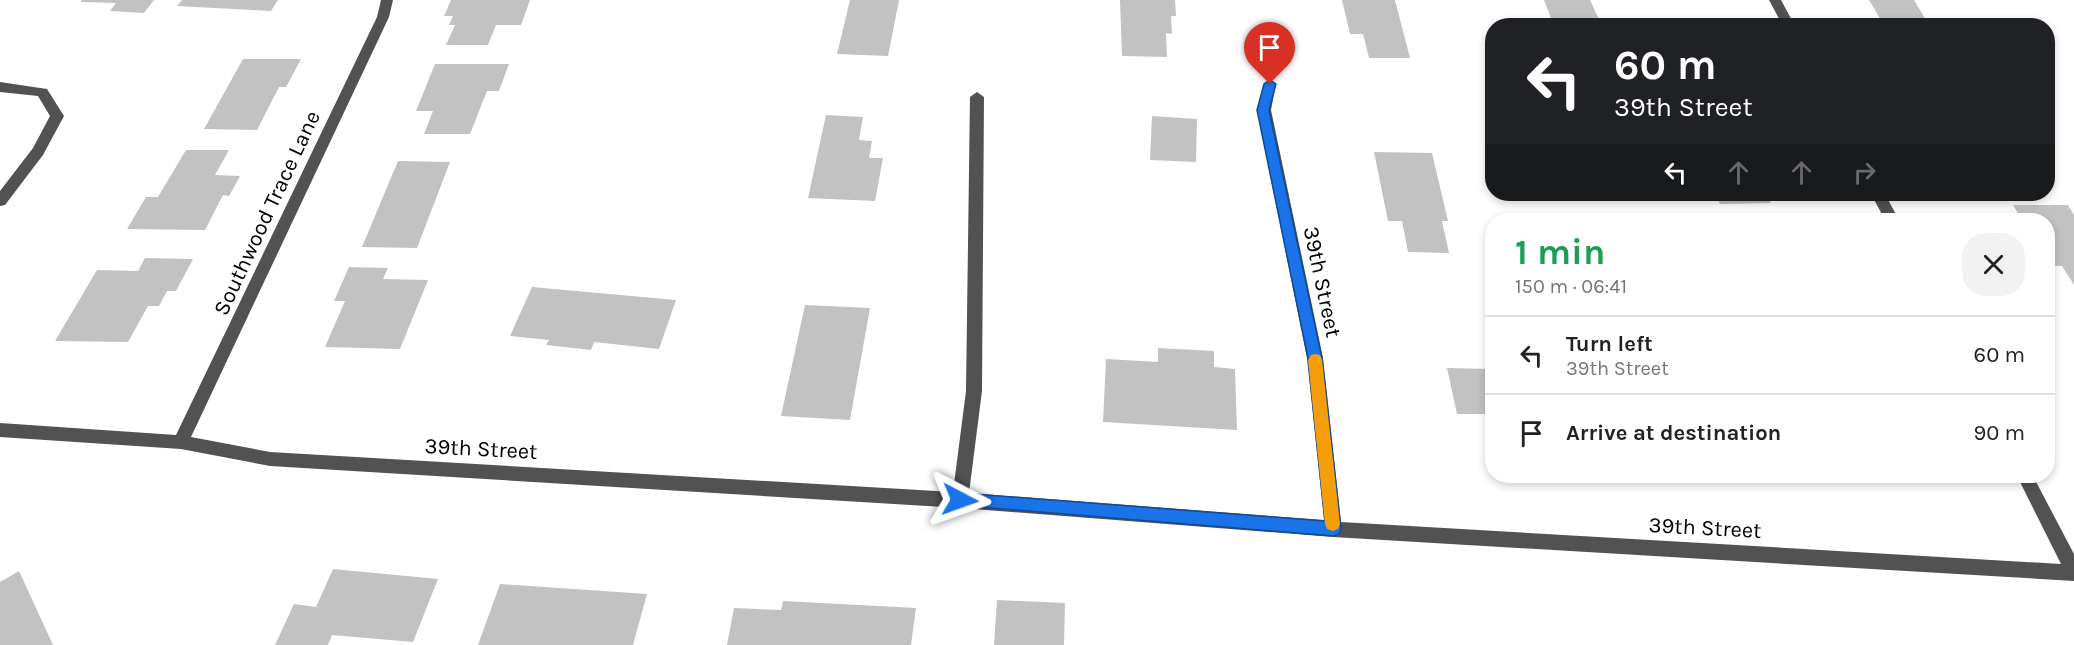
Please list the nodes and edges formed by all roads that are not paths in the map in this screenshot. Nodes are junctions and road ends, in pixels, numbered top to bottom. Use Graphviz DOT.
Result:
graph roads {
  1 [pos="387,0"];
  2 [pos="1775,0"];
  3 [pos="1785,18"];
  4 [pos="1270,84"];
  5 [pos="0,87"];
  6 [pos="977,97"];
  7 [pos="0,201"];
  8 [pos="0,430"];
  9 [pos="182,442"];
  10 [pos="2029,483"];
  11 [pos="960,500"];
  12 [pos="1333,529"];
  13 [pos="2074,572"];
  1 -- 9 [label="street, Southwood Trace Lane"];
  2 -- 3 [label="street"];
  4 -- 12 [label="street, 39th Street"];
  5 -- 7 [label="street"];
  6 -- 11 [label="street"];
  8 -- 9 [label="street, 39th Street"];
  9 -- 11 [label="street, 39th Street"];
  10 -- 13 [label="street"];
  11 -- 12 [label="street, 39th Street"];
  12 -- 13 [label="street, 39th Street"];
}
